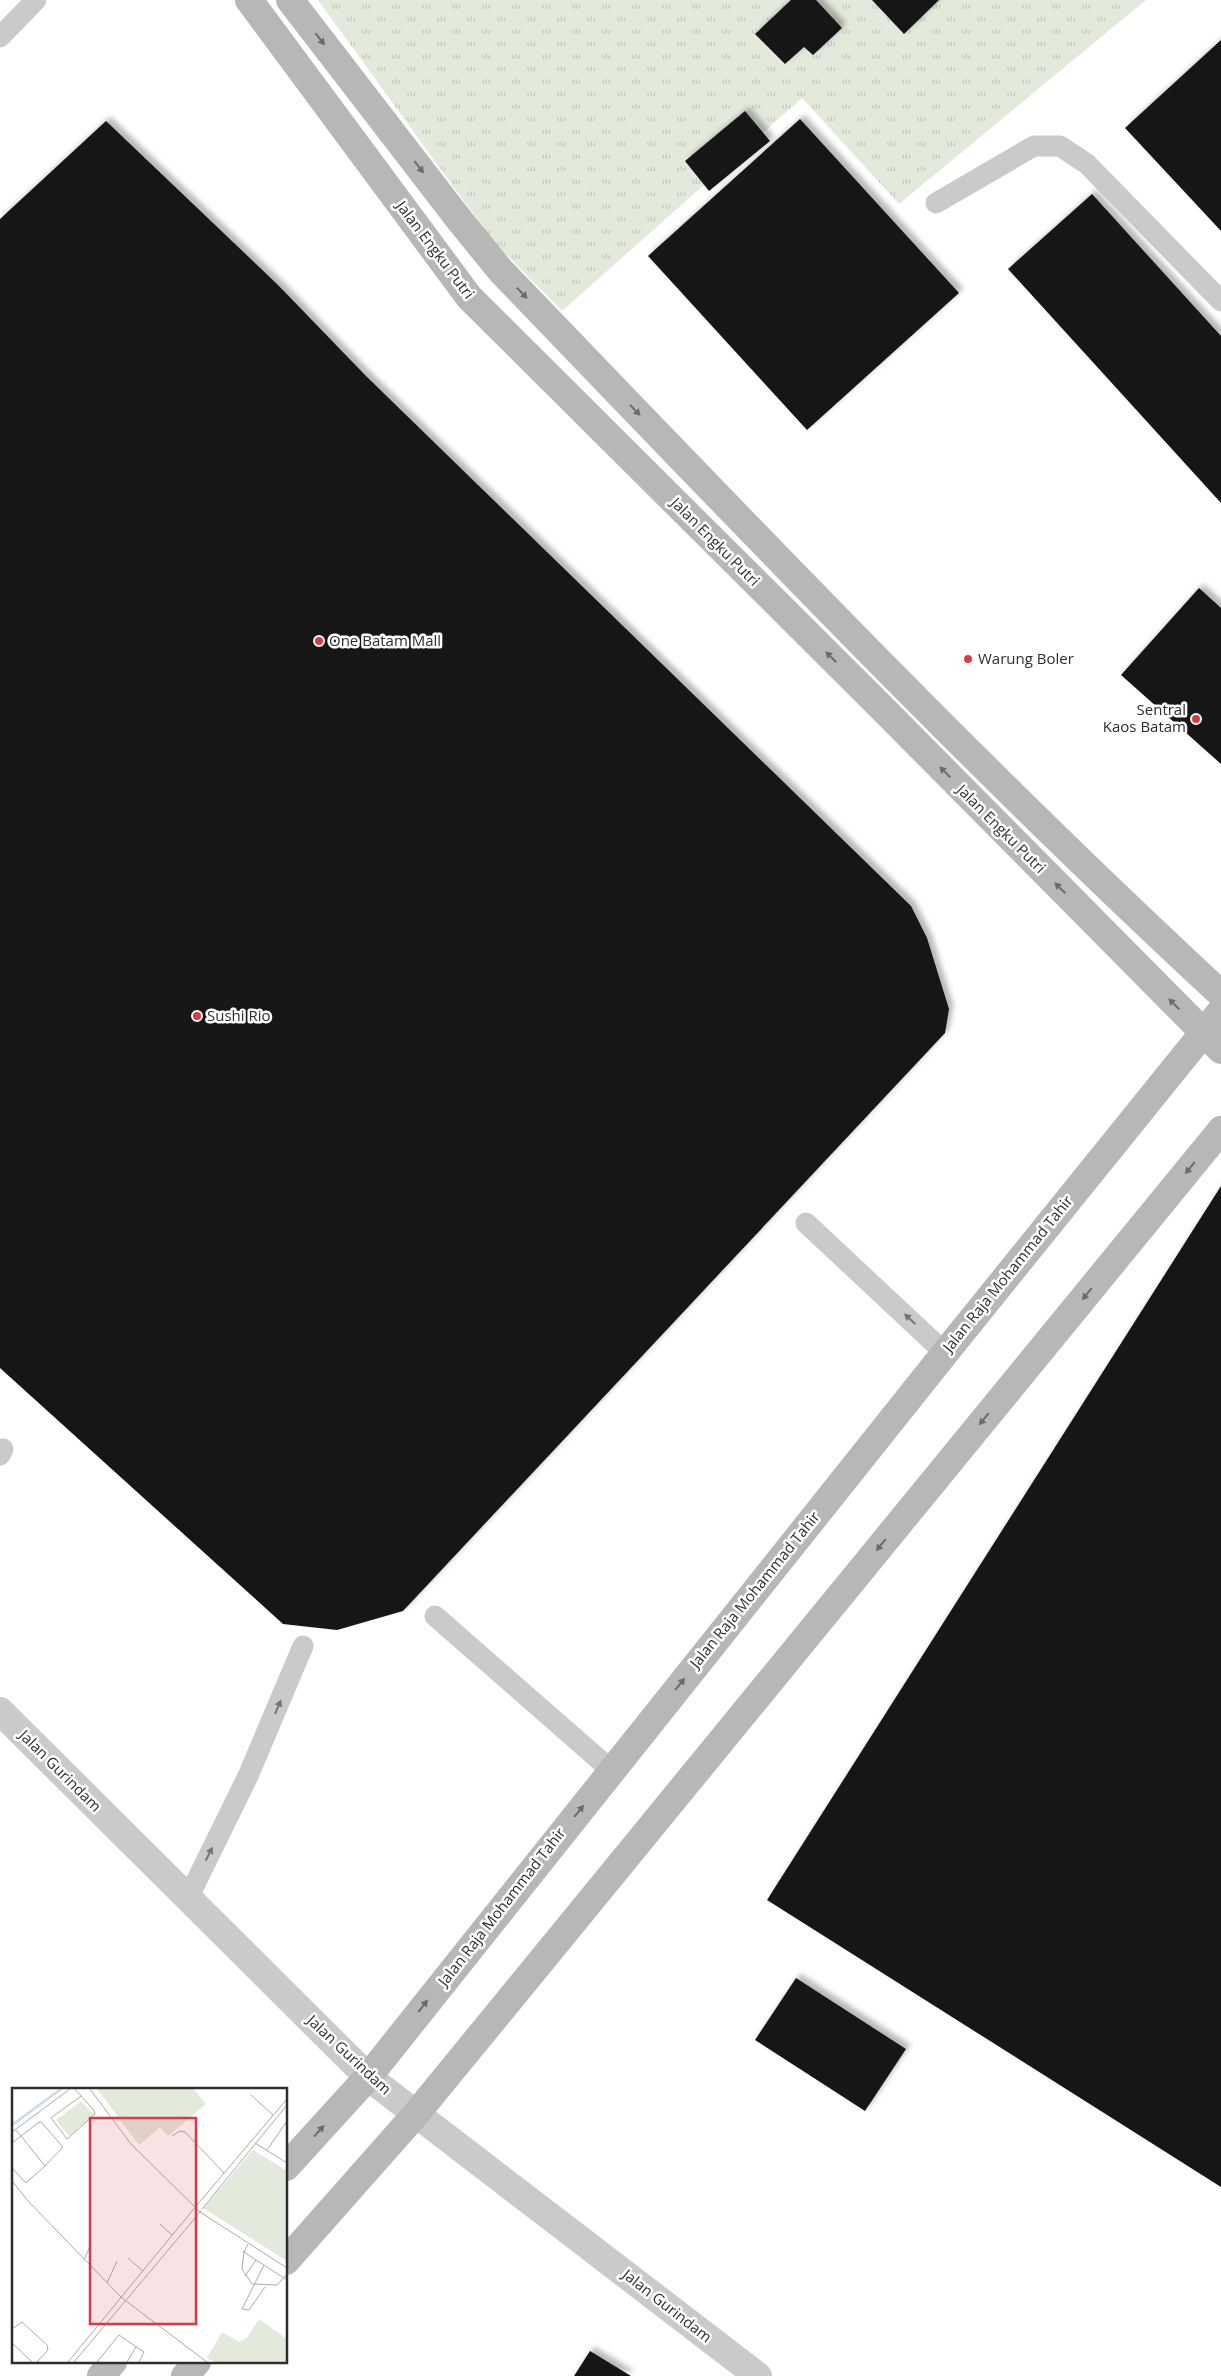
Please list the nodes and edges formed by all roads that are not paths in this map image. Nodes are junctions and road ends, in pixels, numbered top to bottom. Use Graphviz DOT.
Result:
graph roads {
  1 [pos="36,0"];
  2 [pos="249,0"];
  3 [pos="290,0"];
  4 [pos="0,37"];
  5 [pos="936,203"];
  6 [pos="1221,301"];
  7 [pos="1221,994"];
  8 [pos="1221,1011"];
  9 [pos="1212,1041"];
  10 [pos="1221,1130"];
  11 [pos="806,1223"];
  12 [pos="945,1352"];
  13 [pos="436,1616"];
  14 [pos="303,1646"];
  15 [pos="0,1711"];
  16 [pos="611,1770"];
  17 [pos="188,1898"];
  18 [pos="368,2077"];
  19 [pos="416,2114"];
  20 [pos="288,2165"];
  21 [pos="288,2259"];
  22 [pos="111,2364"];
  23 [pos="195,2364"];
  24 [pos="101,2376"];
  25 [pos="185,2376"];
  26 [pos="758,2376"];
  1 -- 4 [label="lane"];
  9 -- 2 [label="main road, Jalan Engku Putri, one-way"];
  3 -- 7 [label="main road, one-way"];
  5 -- 6 [label="lane"];
  8 -- 9 [label="main road, Jalan Raja Mohammad Tahir"];
  9 -- 12 [label="main road, Jalan Raja Mohammad Tahir"];
  10 -- 19 [label="main road, one-way"];
  12 -- 11 [label="lane, one-way"];
  16 -- 12 [label="main road, Jalan Raja Mohammad Tahir, one-way"];
  13 -- 16 [label="lane"];
  17 -- 14 [label="lane, one-way"];
  15 -- 17 [label="street, Jalan Gurindam"];
  18 -- 16 [label="main road, Jalan Raja Mohammad Tahir, one-way"];
  17 -- 18 [label="street, Jalan Gurindam"];
  18 -- 19 [label="street, Jalan Gurindam"];
  20 -- 18 [label="main road, Jalan Raja Mohammad Tahir, one-way"];
  19 -- 21 [label="main road"];
  19 -- 26 [label="street, Jalan Gurindam"];
  22 -- 24 [label="main road"];
  23 -- 25 [label="main road"];
}
